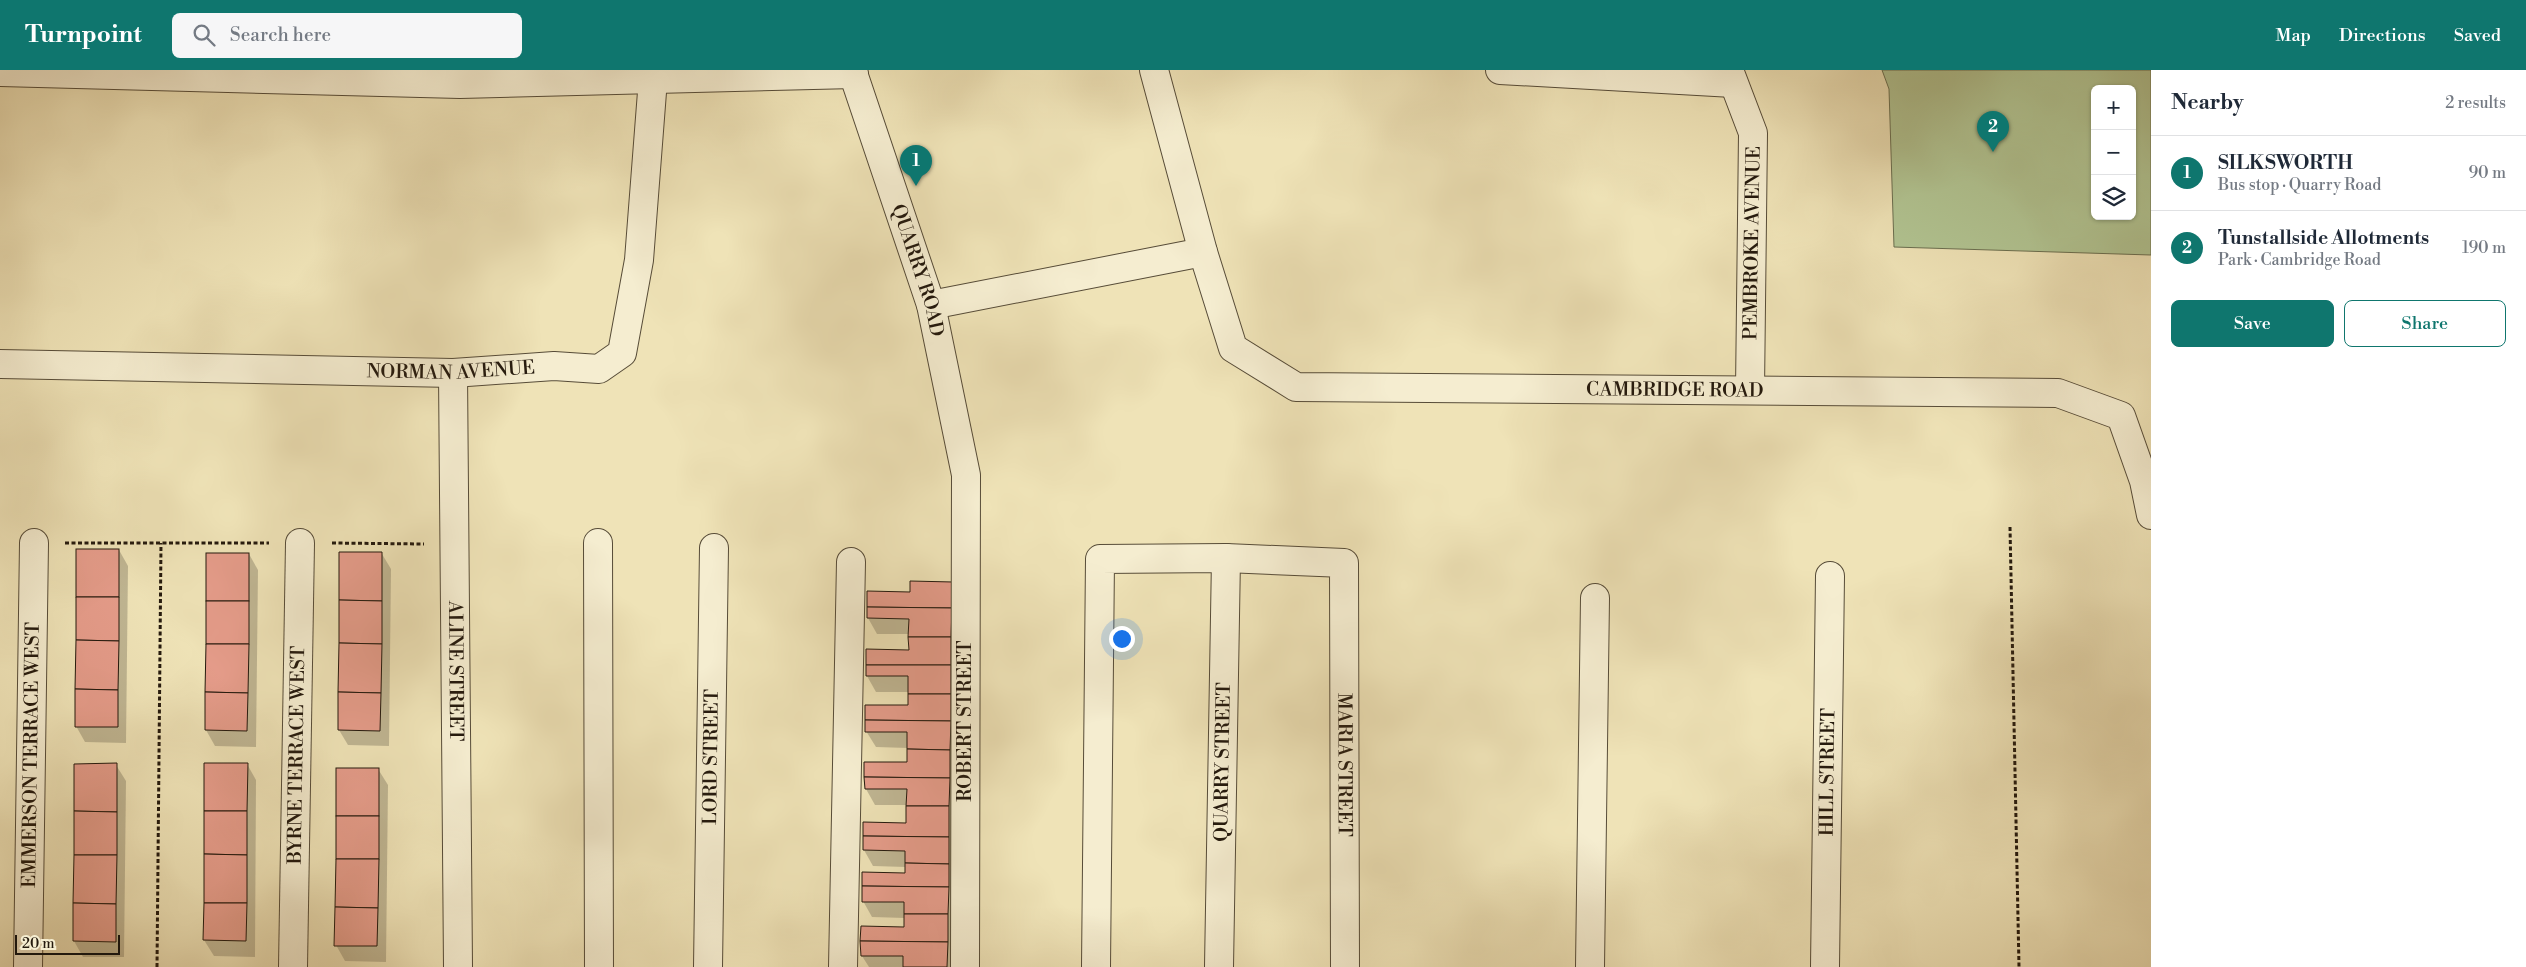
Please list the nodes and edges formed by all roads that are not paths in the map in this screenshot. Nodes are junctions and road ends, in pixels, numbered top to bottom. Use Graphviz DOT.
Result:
graph roads {
  1 [pos="1154,70"];
  2 [pos="1500,70"];
  3 [pos="0,72"];
  4 [pos="853,72"];
  5 [pos="1731,76"];
  6 [pos="460,77"];
  7 [pos="653,79"];
  8 [pos="1203,252"];
  9 [pos="931,305"];
  10 [pos="0,364"];
  11 [pos="453,373"];
  12 [pos="1750,390"];
  13 [pos="966,475"];
  14 [pos="2151,515"];
  15 [pos="34,542"];
  16 [pos="300,543"];
  17 [pos="598,543"];
  18 [pos="714,548"];
  19 [pos="1226,558"];
  20 [pos="851,562"];
  21 [pos="1830,576"];
  22 [pos="1595,598"];
  23 [pos="28,967"];
  24 [pos="293,967"];
  25 [pos="458,967"];
  26 [pos="599,967"];
  27 [pos="708,967"];
  28 [pos="843,967"];
  29 [pos="965,967"];
  30 [pos="1096,967"];
  31 [pos="1219,967"];
  32 [pos="1345,967"];
  33 [pos="1590,967"];
  34 [pos="1825,967"];
  1 -- 8 [label="street"];
  2 -- 5 [label="street"];
  3 -- 6 [label="street"];
  4 -- 7 [label="street"];
  4 -- 9 [label="street, QUARRY ROAD"];
  5 -- 12 [label="street, PEMBROKE AVENUE"];
  6 -- 7 [label="street"];
  7 -- 11 [label="street, NORMAN AVENUE"];
  8 -- 9 [label="street"];
  8 -- 12 [label="street, CAMBRIDGE ROAD"];
  9 -- 13 [label="street, QUARRY ROAD"];
  10 -- 11 [label="street, NORMAN AVENUE"];
  11 -- 25 [label="street, ALINE STREET"];
  12 -- 14 [label="street, CAMBRIDGE ROAD"];
  13 -- 29 [label="street, ROBERT STREET"];
  15 -- 23 [label="street, EMMERSON TERRACE WEST"];
  16 -- 24 [label="street, BYRNE TERRACE WEST"];
  17 -- 26 [label="street"];
  18 -- 27 [label="street, LORD STREET"];
  19 -- 30 [label="street"];
  19 -- 31 [label="street, QUARRY STREET"];
  19 -- 32 [label="street, MARIA STREET"];
  20 -- 28 [label="street"];
  21 -- 34 [label="street, HILL STREET"];
  22 -- 33 [label="street"];
}
